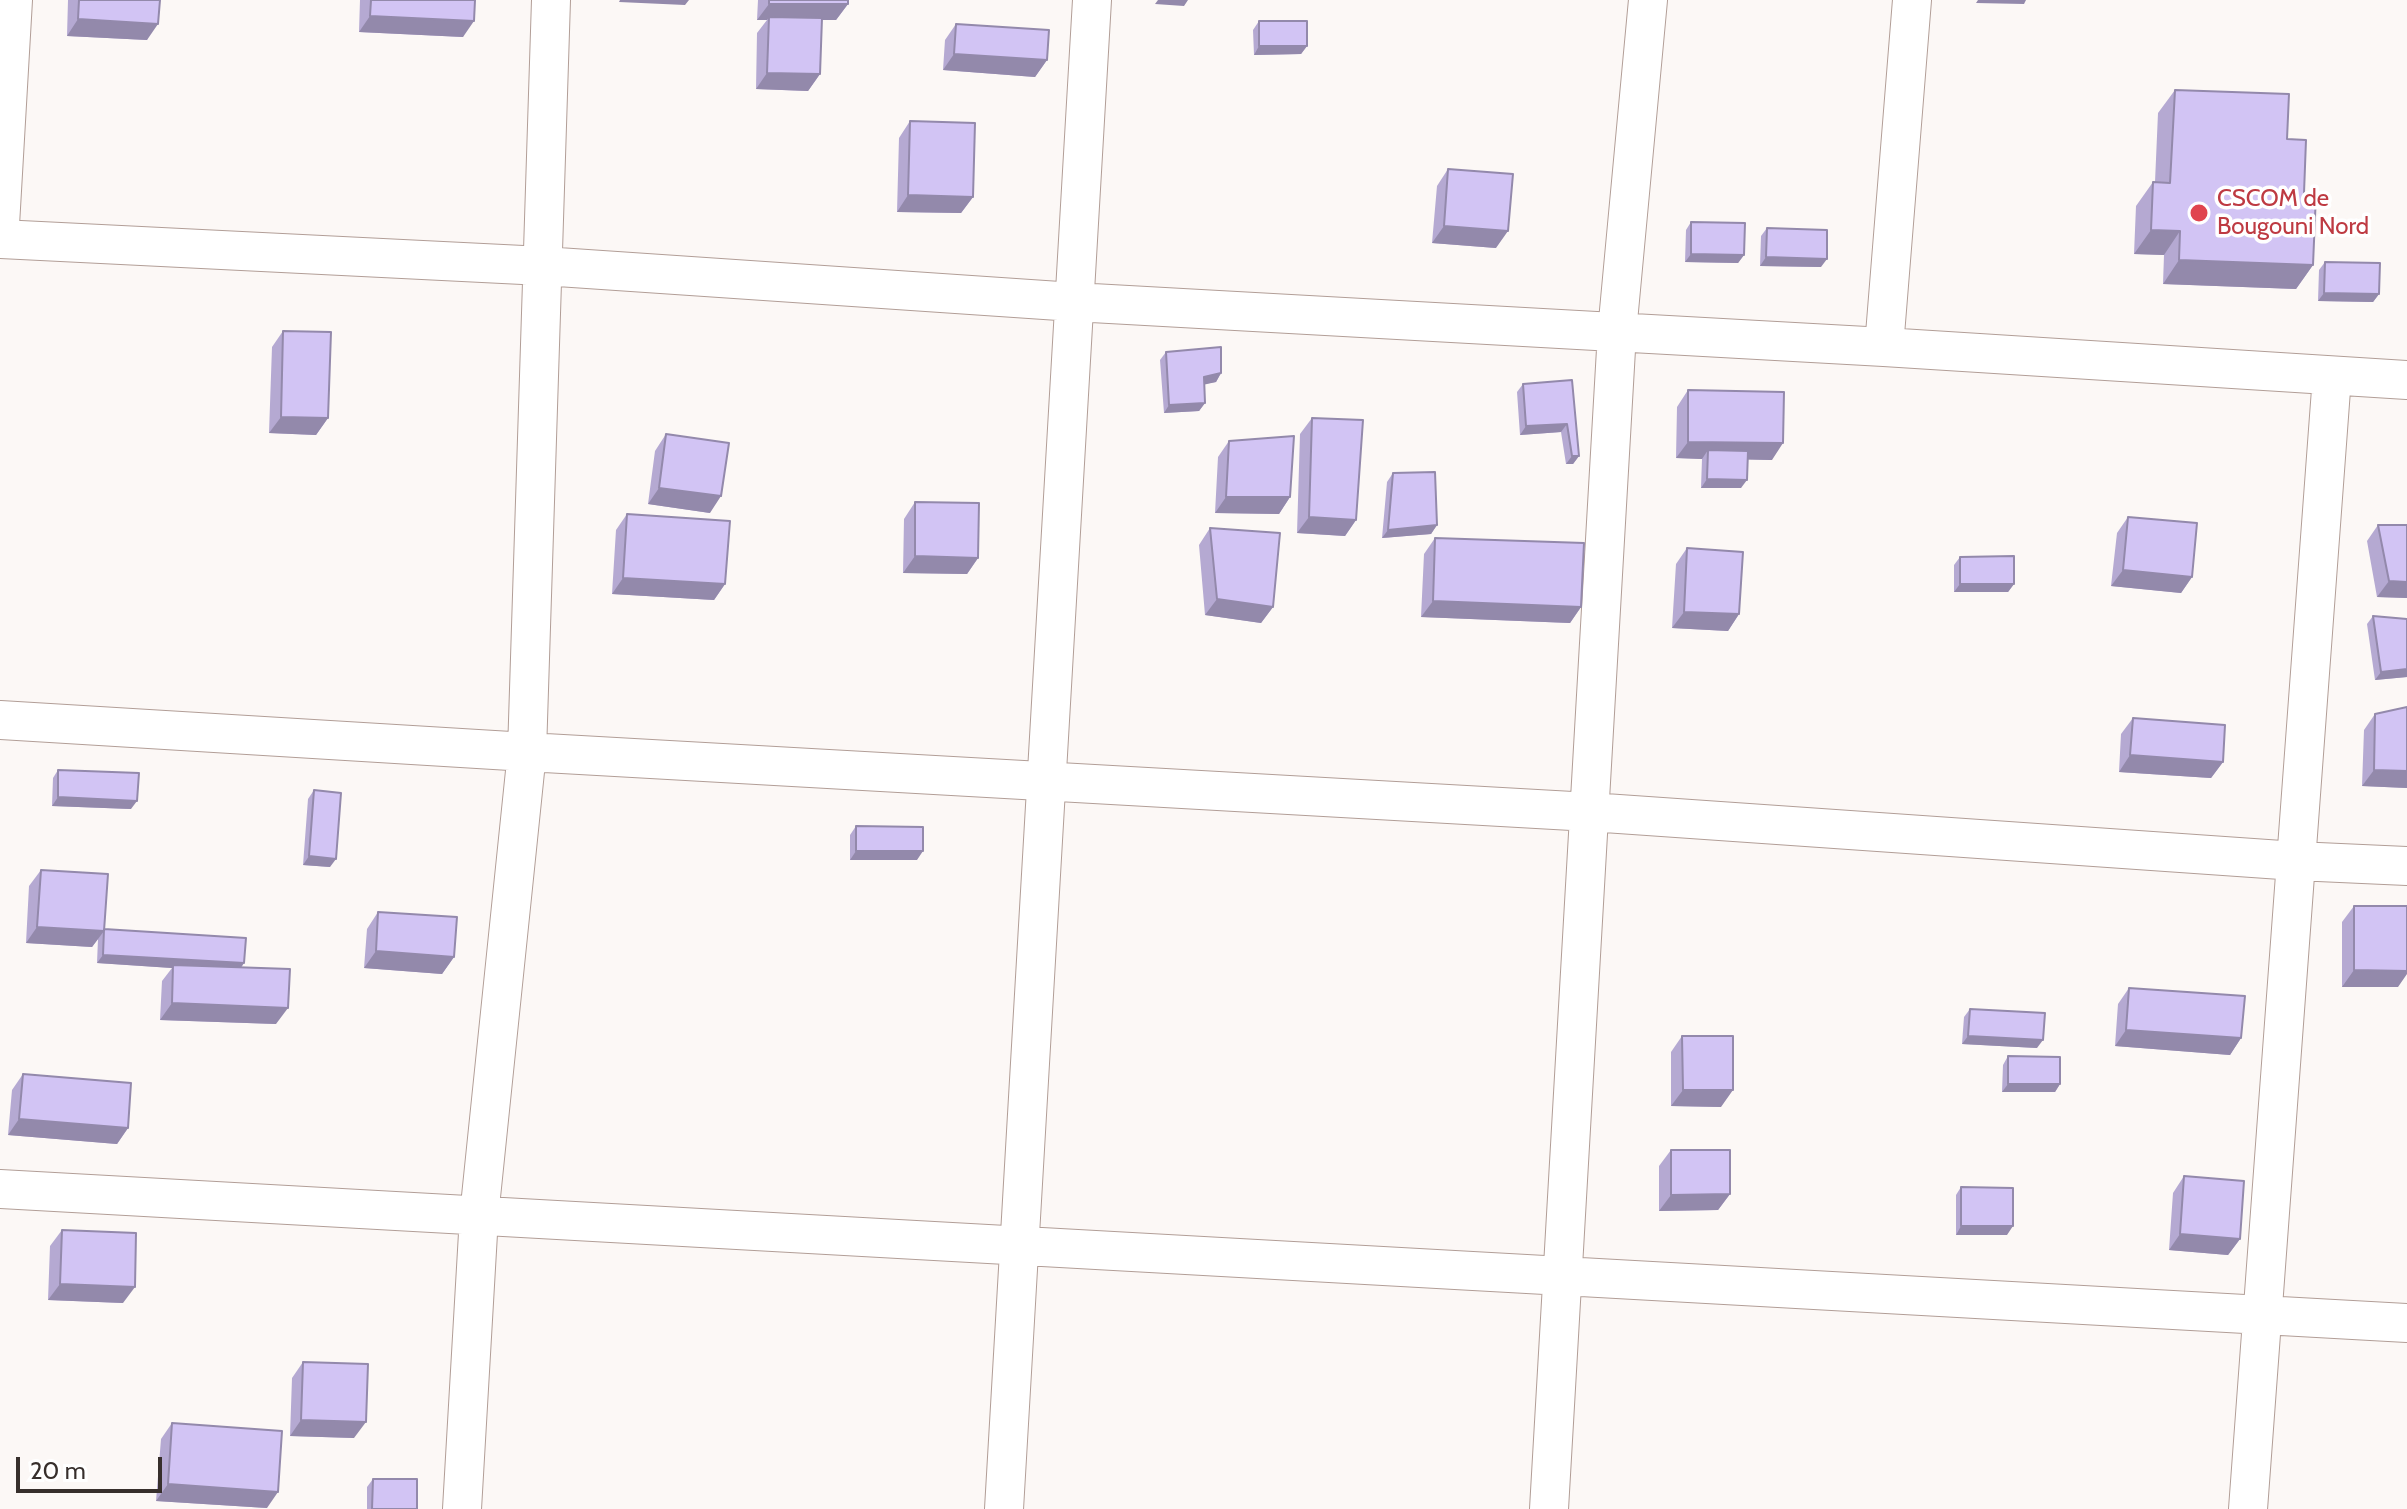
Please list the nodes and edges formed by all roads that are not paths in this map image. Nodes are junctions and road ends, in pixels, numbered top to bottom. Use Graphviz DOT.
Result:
graph roads {
  1 [pos="13,0"];
  2 [pos="551,0"];
  3 [pos="1092,0"];
  4 [pos="1648,0"];
  5 [pos="1912,0"];
  6 [pos="0,225"];
  7 [pos="0,239"];
  8 [pos="543,266"];
  9 [pos="1074,302"];
  10 [pos="1617,332"];
  11 [pos="1884,347"];
  12 [pos="2332,376"];
  13 [pos="2407,380"];
  14 [pos="0,720"];
  15 [pos="527,752"];
  16 [pos="1047,781"];
  17 [pos="1590,812"];
  18 [pos="2296,861"];
  19 [pos="2407,866"];
  20 [pos="0,1189"];
  21 [pos="479,1216"];
  22 [pos="1020,1246"];
  23 [pos="1562,1276"];
  24 [pos="2262,1316"];
  25 [pos="2407,1323"];
  26 [pos="462,1509"];
  27 [pos="1004,1509"];
  28 [pos="1549,1509"];
  29 [pos="2248,1509"];
  1 -- 6 [label="street"];
  2 -- 8 [label="street"];
  3 -- 9 [label="street"];
  4 -- 10 [label="street"];
  5 -- 11 [label="street"];
  7 -- 8 [label="street"];
  8 -- 9 [label="street"];
  8 -- 15 [label="street"];
  9 -- 10 [label="street"];
  9 -- 16 [label="street"];
  10 -- 11 [label="street"];
  10 -- 17 [label="street"];
  11 -- 12 [label="street"];
  12 -- 13 [label="street"];
  12 -- 18 [label="street"];
  14 -- 15 [label="street"];
  15 -- 16 [label="street"];
  15 -- 21 [label="street"];
  16 -- 17 [label="street"];
  16 -- 22 [label="street"];
  17 -- 18 [label="street"];
  17 -- 23 [label="street"];
  18 -- 19 [label="street"];
  18 -- 24 [label="street"];
  20 -- 21 [label="street"];
  21 -- 22 [label="street"];
  21 -- 26 [label="street"];
  22 -- 23 [label="street"];
  22 -- 27 [label="street"];
  23 -- 24 [label="street"];
  23 -- 28 [label="street"];
  24 -- 25 [label="street"];
  24 -- 29 [label="street"];
}
